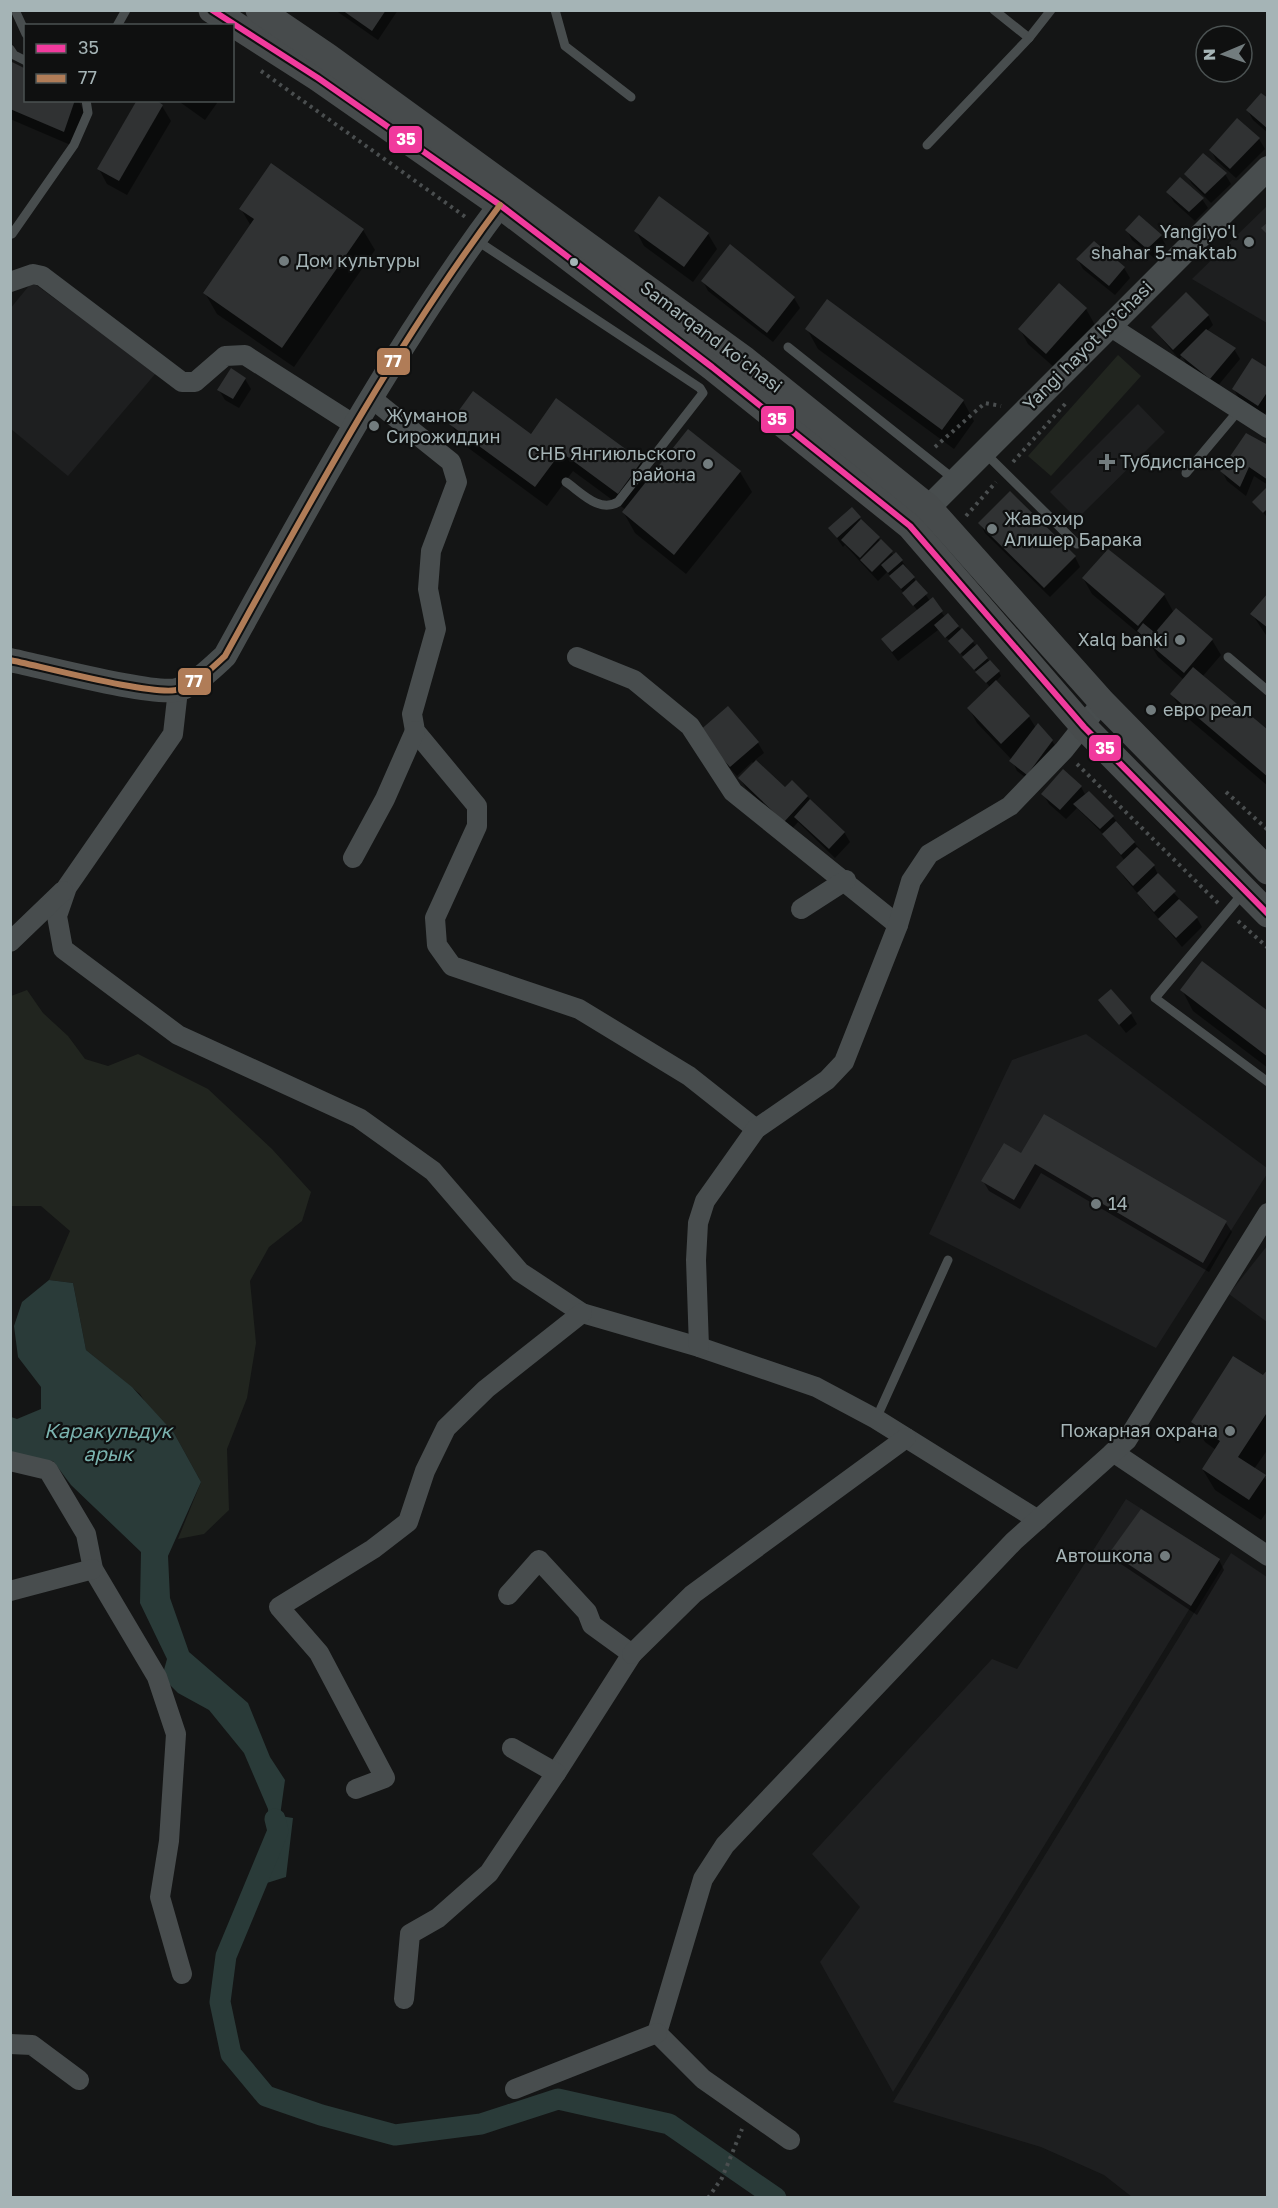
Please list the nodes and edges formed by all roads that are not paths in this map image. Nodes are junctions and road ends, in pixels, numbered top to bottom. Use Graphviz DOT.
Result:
graph roads {
  1 [pos="14,10"];
  2 [pos="126,10"];
  3 [pos="212,10"];
  4 [pos="555,10"];
  5 [pos="994,10"];
  6 [pos="1051,10"];
  7 [pos="268,13"];
  8 [pos="10,16"];
  9 [pos="118,24"];
  10 [pos="234,24"];
  11 [pos="234,24"];
  12 [pos="24,30"];
  13 [pos="1029,38"];
  14 [pos="10,49"];
  15 [pos="24,60"];
  16 [pos="632,97"];
  17 [pos="86,102"];
  18 [pos="927,145"];
  19 [pos="1268,168"];
  20 [pos="500,205"];
  21 [pos="12,234"];
  22 [pos="479,235"];
  23 [pos="10,282"];
  24 [pos="1108,325"];
  25 [pos="788,347"];
  26 [pos="370,397"];
  27 [pos="1239,410"];
  28 [pos="353,424"];
  29 [pos="1268,428"];
  30 [pos="984,452"];
  31 [pos="1186,473"];
  32 [pos="955,480"];
  33 [pos="566,482"];
  34 [pos="919,517"];
  35 [pos="1077,544"];
  36 [pos="577,657"];
  37 [pos="1228,657"];
  38 [pos="10,660"];
  39 [pos="178,690"];
  40 [pos="1268,691"];
  41 [pos="1102,702"];
  42 [pos="1084,727"];
  43 [pos="415,731"];
  44 [pos="353,858"];
  45 [pos="1268,871"];
  46 [pos="846,880"];
  47 [pos="67,887"];
  48 [pos="1236,902"];
  49 [pos="801,909"];
  50 [pos="1268,914"];
  51 [pos="898,925"];
  52 [pos="10,942"];
  53 [pos="1268,1082"];
  54 [pos="756,1129"];
  55 [pos="1268,1213"];
  56 [pos="948,1260"];
  57 [pos="582,1313"];
  58 [pos="699,1347"];
  59 [pos="876,1419"];
  60 [pos="906,1438"];
  61 [pos="1113,1452"];
  62 [pos="10,1461"];
  63 [pos="1038,1520"];
  64 [pos="1268,1556"];
  65 [pos="93,1569"];
  66 [pos="10,1591"];
  67 [pos="508,1595"];
  68 [pos="632,1654"];
  69 [pos="512,1748"];
  70 [pos="556,1773"];
  71 [pos="356,1790"];
  72 [pos="182,1974"];
  73 [pos="404,1999"];
  74 [pos="657,2033"];
  75 [pos="10,2044"];
  76 [pos="79,2080"];
  77 [pos="515,2089"];
  78 [pos="790,2140"];
  1 -- 8 [label="lane"];
  1 -- 12 [label="lane"];
  2 -- 9 [label="lane"];
  3 -- 10 [label="main road, Samarqand ko'chasi"];
  4 -- 16 [label="lane"];
  5 -- 13 [label="lane"];
  6 -- 13 [label="lane"];
  7 -- 34 [label="main road, Samarqand ko'chasi"];
  11 -- 20 [label="main road, Samarqand ko'chasi"];
  13 -- 18 [label="lane"];
  14 -- 15 [label="lane"];
  17 -- 21 [label="lane"];
  19 -- 24 [label="street, Yangi hayot ko'chasi"];
  20 -- 22 [label="street"];
  20 -- 34 [label="main road, Samarqand ko'chasi"];
  22 -- 26 [label="street"];
  22 -- 33 [label="lane"];
  23 -- 28 [label="street"];
  24 -- 27 [label="street"];
  24 -- 30 [label="street, Yangi hayot ko'chasi"];
  25 -- 32 [label="lane"];
  26 -- 28 [label="street"];
  26 -- 43 [label="street"];
  27 -- 29 [label="street"];
  27 -- 31 [label="lane"];
  28 -- 39 [label="street"];
  30 -- 32 [label="street, Yangi hayot ko'chasi"];
  30 -- 35 [label="lane"];
  32 -- 34 [label="street, Yangi hayot ko'chasi"];
  34 -- 41 [label="main road, Samarqand ko'chasi"];
  34 -- 42 [label="main road, Samarqand ko'chasi"];
  36 -- 46 [label="street"];
  37 -- 40 [label="lane"];
  38 -- 39 [label="street"];
  39 -- 47 [label="street"];
  41 -- 42 [label="street"];
  41 -- 45 [label="main road, Samarqand ko'chasi"];
  42 -- 48 [label="main road, Samarqand ko'chasi"];
  42 -- 51 [label="street"];
  43 -- 44 [label="street"];
  43 -- 54 [label="street"];
  46 -- 49 [label="street"];
  46 -- 51 [label="street"];
  47 -- 52 [label="street"];
  47 -- 57 [label="street"];
  48 -- 50 [label="main road, Samarqand ko'chasi"];
  48 -- 53 [label="lane"];
  51 -- 54 [label="street"];
  54 -- 58 [label="street"];
  55 -- 61 [label="street"];
  56 -- 59 [label="lane"];
  57 -- 58 [label="street"];
  57 -- 71 [label="street"];
  58 -- 59 [label="street"];
  59 -- 60 [label="street"];
  60 -- 63 [label="street"];
  60 -- 68 [label="street"];
  61 -- 63 [label="street"];
  61 -- 64 [label="street"];
  62 -- 65 [label="street"];
  63 -- 74 [label="street"];
  65 -- 66 [label="street"];
  65 -- 72 [label="street"];
  67 -- 68 [label="street"];
  68 -- 70 [label="street"];
  69 -- 70 [label="street"];
  70 -- 73 [label="street"];
  74 -- 77 [label="street"];
  74 -- 78 [label="street"];
  75 -- 76 [label="street"];
}
